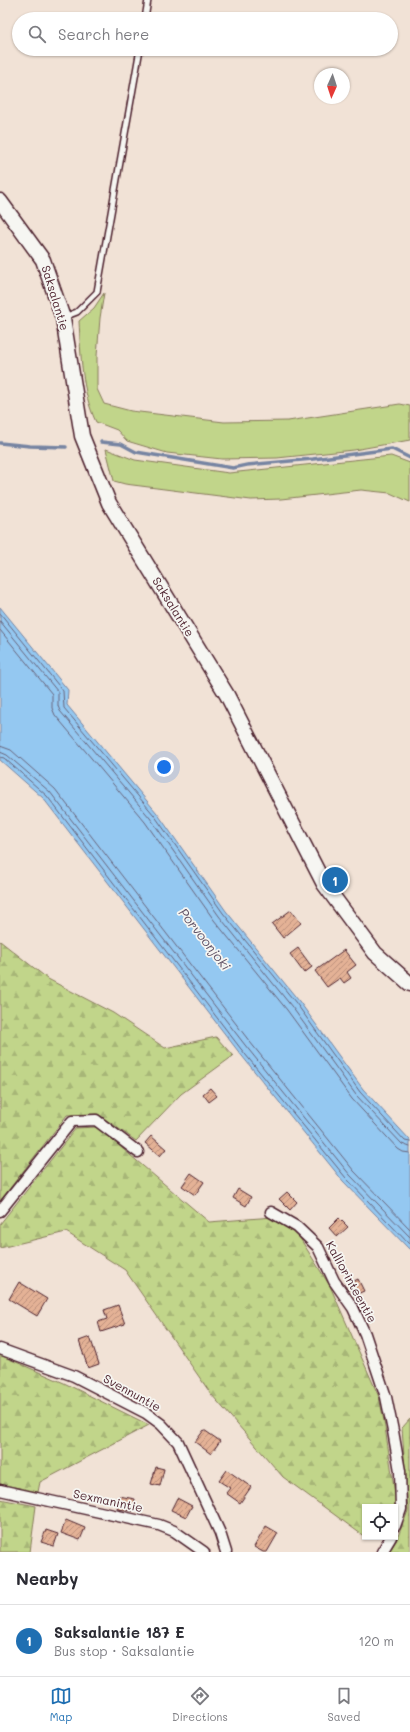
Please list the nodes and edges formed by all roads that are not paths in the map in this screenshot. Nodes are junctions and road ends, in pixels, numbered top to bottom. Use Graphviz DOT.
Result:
graph roads {
  1 [pos="148,0"];
  2 [pos="146,12"];
  3 [pos="139,56"];
  4 [pos="0,201"];
  5 [pos="63,318"];
  6 [pos="410,984"];
  7 [pos="138,1152"];
  8 [pos="0,1211"];
  9 [pos="271,1212"];
  10 [pos="0,1349"];
  11 [pos="0,1490"];
  12 [pos="398,1519"];
  13 [pos="389,1540"];
  14 [pos="204,1552"];
  15 [pos="226,1552"];
  16 [pos="382,1552"];
  1 -- 2 [label="lane"];
  3 -- 5 [label="lane"];
  4 -- 5 [label="street, Saksalantie"];
  5 -- 6 [label="street, Saksalantie"];
  7 -- 8 [label="street"];
  9 -- 12 [label="street, Kalliorinteentie"];
  10 -- 15 [label="street, Svennuntie"];
  11 -- 14 [label="street, Sexmanintie"];
  13 -- 16 [label="street"];
}
